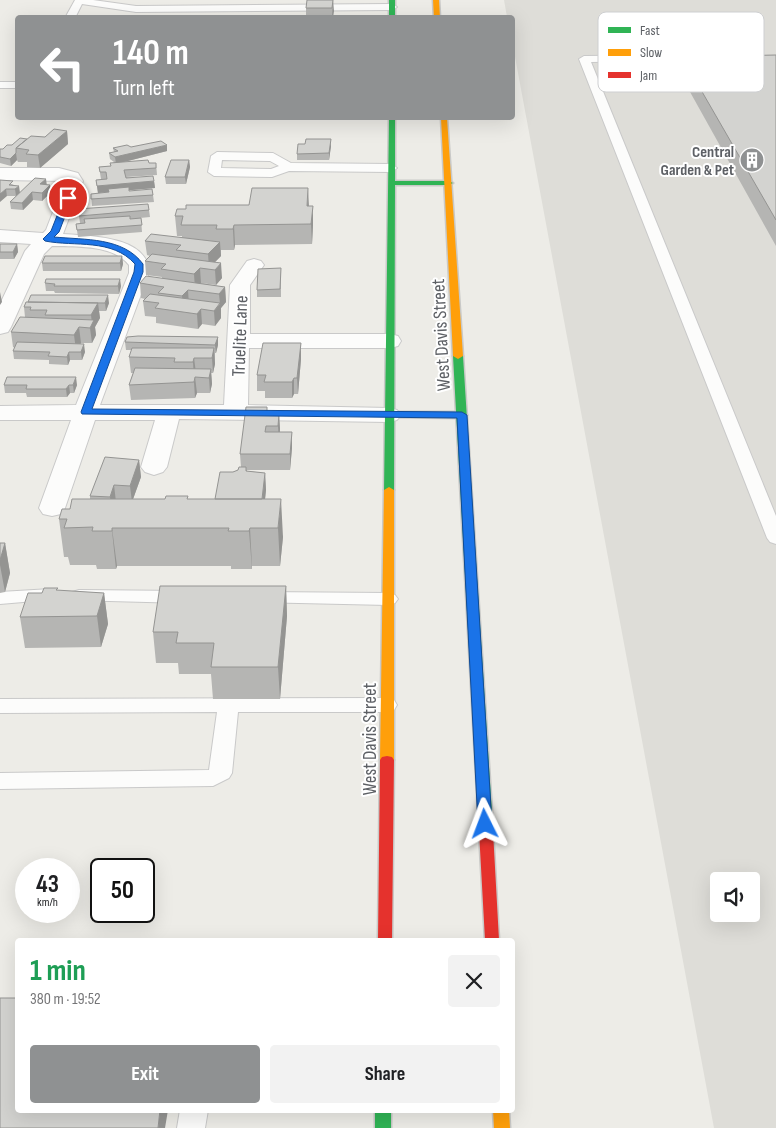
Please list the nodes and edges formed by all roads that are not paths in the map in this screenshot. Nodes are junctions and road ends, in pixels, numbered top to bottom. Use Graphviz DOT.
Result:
graph roads {
  1 [pos="436,0"];
  2 [pos="80,1"];
  3 [pos="392,8"];
  4 [pos="72,15"];
  5 [pos="437,15"];
  6 [pos="598,59"];
  7 [pos="0,85"];
  8 [pos="15,85"];
  9 [pos="392,120"];
  10 [pos="444,120"];
  11 [pos="288,167"];
  12 [pos="391,168"];
  13 [pos="0,174"];
  14 [pos="391,183"];
  15 [pos="449,183"];
  16 [pos="0,236"];
  17 [pos="48,239"];
  18 [pos="254,265"];
  19 [pos="0,327"];
  20 [pos="239,341"];
  21 [pos="390,341"];
  22 [pos="86,412"];
  23 [pos="168,412"];
  24 [pos="236,412"];
  25 [pos="0,413"];
  26 [pos="389,415"];
  27 [pos="462,415"];
  28 [pos="154,467"];
  29 [pos="52,508"];
  30 [pos="776,538"];
  31 [pos="201,597"];
  32 [pos="0,598"];
  33 [pos="241,598"];
  34 [pos="388,599"];
  35 [pos="387,705"];
  36 [pos="0,706"];
  37 [pos="228,706"];
  38 [pos="0,781"];
  39 [pos="385,938"];
  40 [pos="492,938"];
  41 [pos="194,1113"];
  42 [pos="383,1113"];
  43 [pos="501,1113"];
  44 [pos="191,1128"];
  45 [pos="383,1128"];
  46 [pos="502,1128"];
  1 -- 5 [label="main road"];
  2 -- 3 [label="lane"];
  2 -- 4 [label="lane"];
  6 -- 30 [label="lane"];
  7 -- 8 [label="lane"];
  9 -- 12 [label="main road, West Davis Street"];
  10 -- 15 [label="main road, West Davis Street"];
  11 -- 11 [label="lane"];
  11 -- 12 [label="lane"];
  12 -- 14 [label="main road, West Davis Street"];
  13 -- 17 [label="street"];
  14 -- 15 [label="main road"];
  14 -- 21 [label="main road, West Davis Street"];
  15 -- 27 [label="main road, West Davis Street"];
  16 -- 17 [label="street"];
  17 -- 19 [label="street"];
  17 -- 22 [label="street"];
  18 -- 20 [label="street, Truelite Lane"];
  20 -- 21 [label="street"];
  20 -- 24 [label="street, Truelite Lane"];
  21 -- 26 [label="main road, West Davis Street"];
  22 -- 23 [label="street"];
  22 -- 25 [label="street"];
  22 -- 29 [label="street"];
  23 -- 24 [label="street"];
  23 -- 28 [label="street"];
  24 -- 26 [label="street"];
  26 -- 27 [label="main road"];
  26 -- 34 [label="main road, West Davis Street"];
  27 -- 40 [label="main road, West Davis Street"];
  31 -- 32 [label="lane"];
  33 -- 34 [label="lane"];
  34 -- 35 [label="main road, West Davis Street"];
  35 -- 37 [label="lane"];
  35 -- 39 [label="main road, West Davis Street"];
  36 -- 37 [label="lane"];
  37 -- 38 [label="lane"];
  41 -- 44 [label="lane"];
  42 -- 45 [label="main road"];
  43 -- 46 [label="main road"];
}
